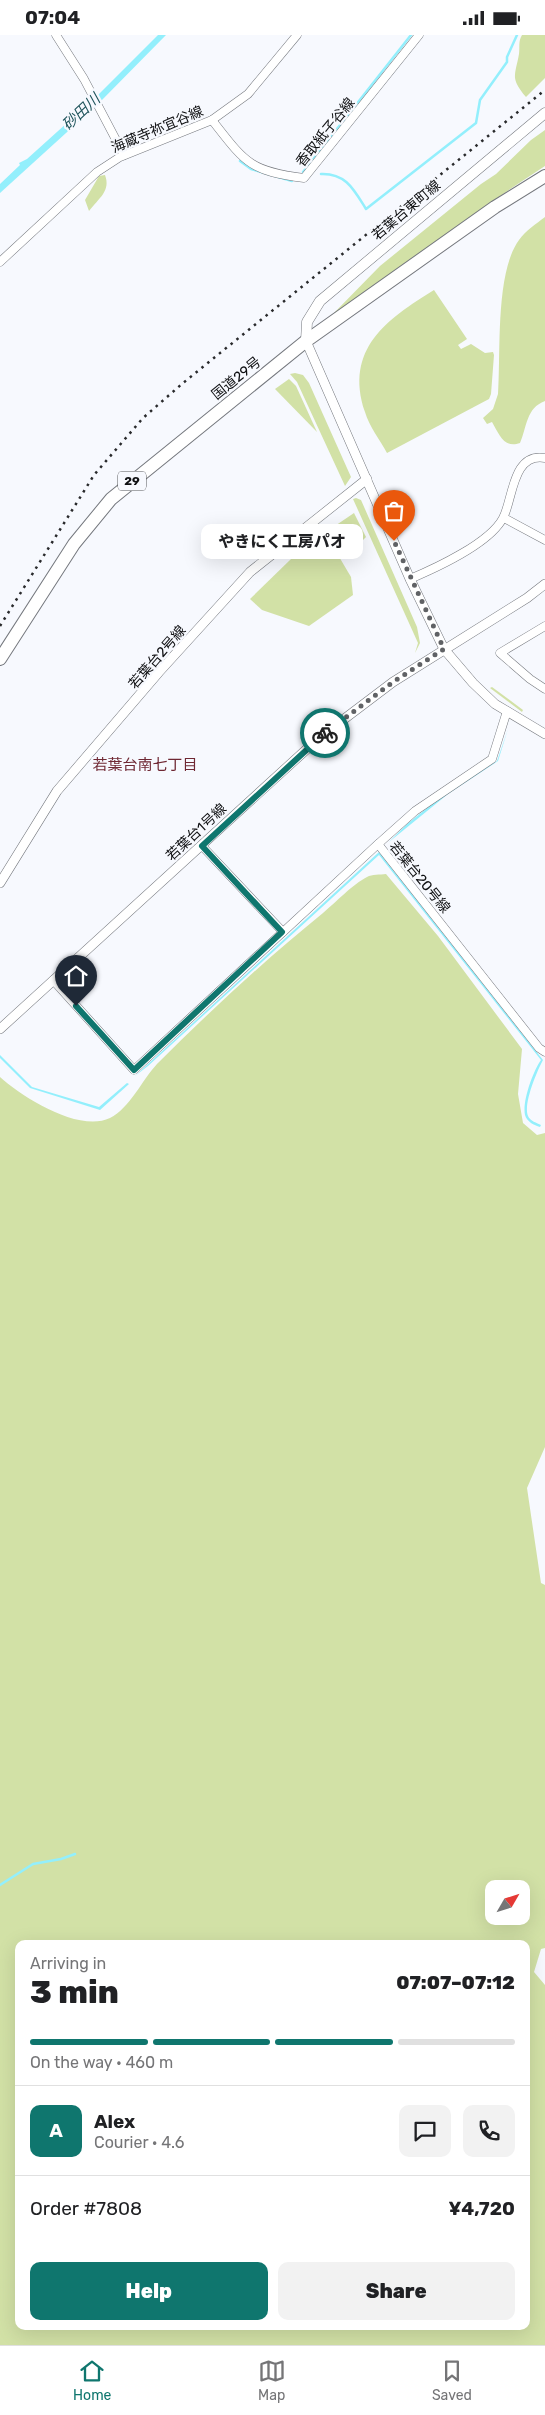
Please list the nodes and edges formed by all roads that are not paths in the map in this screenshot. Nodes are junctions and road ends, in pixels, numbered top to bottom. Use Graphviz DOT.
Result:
graph roads {
  1 [pos="56,35"];
  2 [pos="419,35"];
  3 [pos="294,36"];
  4 [pos="545,113"];
  5 [pos="212,120"];
  6 [pos="124,155"];
  7 [pos="545,176"];
  8 [pos="0,262"];
  9 [pos="306,341"];
  10 [pos="545,458"];
  11 [pos="367,479"];
  12 [pos="504,518"];
  13 [pos="545,540"];
  14 [pos="410,579"];
  15 [pos="545,584"];
  16 [pos="545,626"];
  17 [pos="444,649"];
  18 [pos="0,659"];
  19 [pos="545,689"];
  20 [pos="507,711"];
  21 [pos="545,734"];
  22 [pos="378,845"];
  23 [pos="202,846"];
  24 [pos="0,883"];
  25 [pos="282,932"];
  26 [pos="53,980"];
  27 [pos="0,1029"];
  28 [pos="545,1052"];
  1 -- 6 [label="street"];
  2 -- 5 [label="street, 香取紙子谷線"];
  3 -- 5 [label="street, 海蔵寺祢宜谷線"];
  4 -- 9 [label="main road, 若葉台東町線"];
  5 -- 6 [label="street, 海蔵寺祢宜谷線"];
  6 -- 8 [label="street, 海蔵寺祢宜谷線"];
  7 -- 9 [label="highway, 国道29号 / 29"];
  9 -- 11 [label="street"];
  9 -- 18 [label="highway, 国道29号 / 29"];
  10 -- 12 [label="street"];
  11 -- 14 [label="street"];
  11 -- 24 [label="street, 若葉台2号線"];
  12 -- 13 [label="street"];
  12 -- 14 [label="street"];
  14 -- 17 [label="street"];
  15 -- 17 [label="street, 若葉台1号線"];
  16 -- 19 [label="street"];
  17 -- 20 [label="street"];
  17 -- 23 [label="street, 若葉台1号線"];
  20 -- 21 [label="street"];
  20 -- 22 [label="street, 若葉台20号線"];
  22 -- 25 [label="street"];
  22 -- 28 [label="street, 若葉台20号線"];
  23 -- 25 [label="street"];
  23 -- 26 [label="street, 若葉台1号線"];
  25 -- 26 [label="street"];
  26 -- 27 [label="street, 若葉台1号線"];
}
